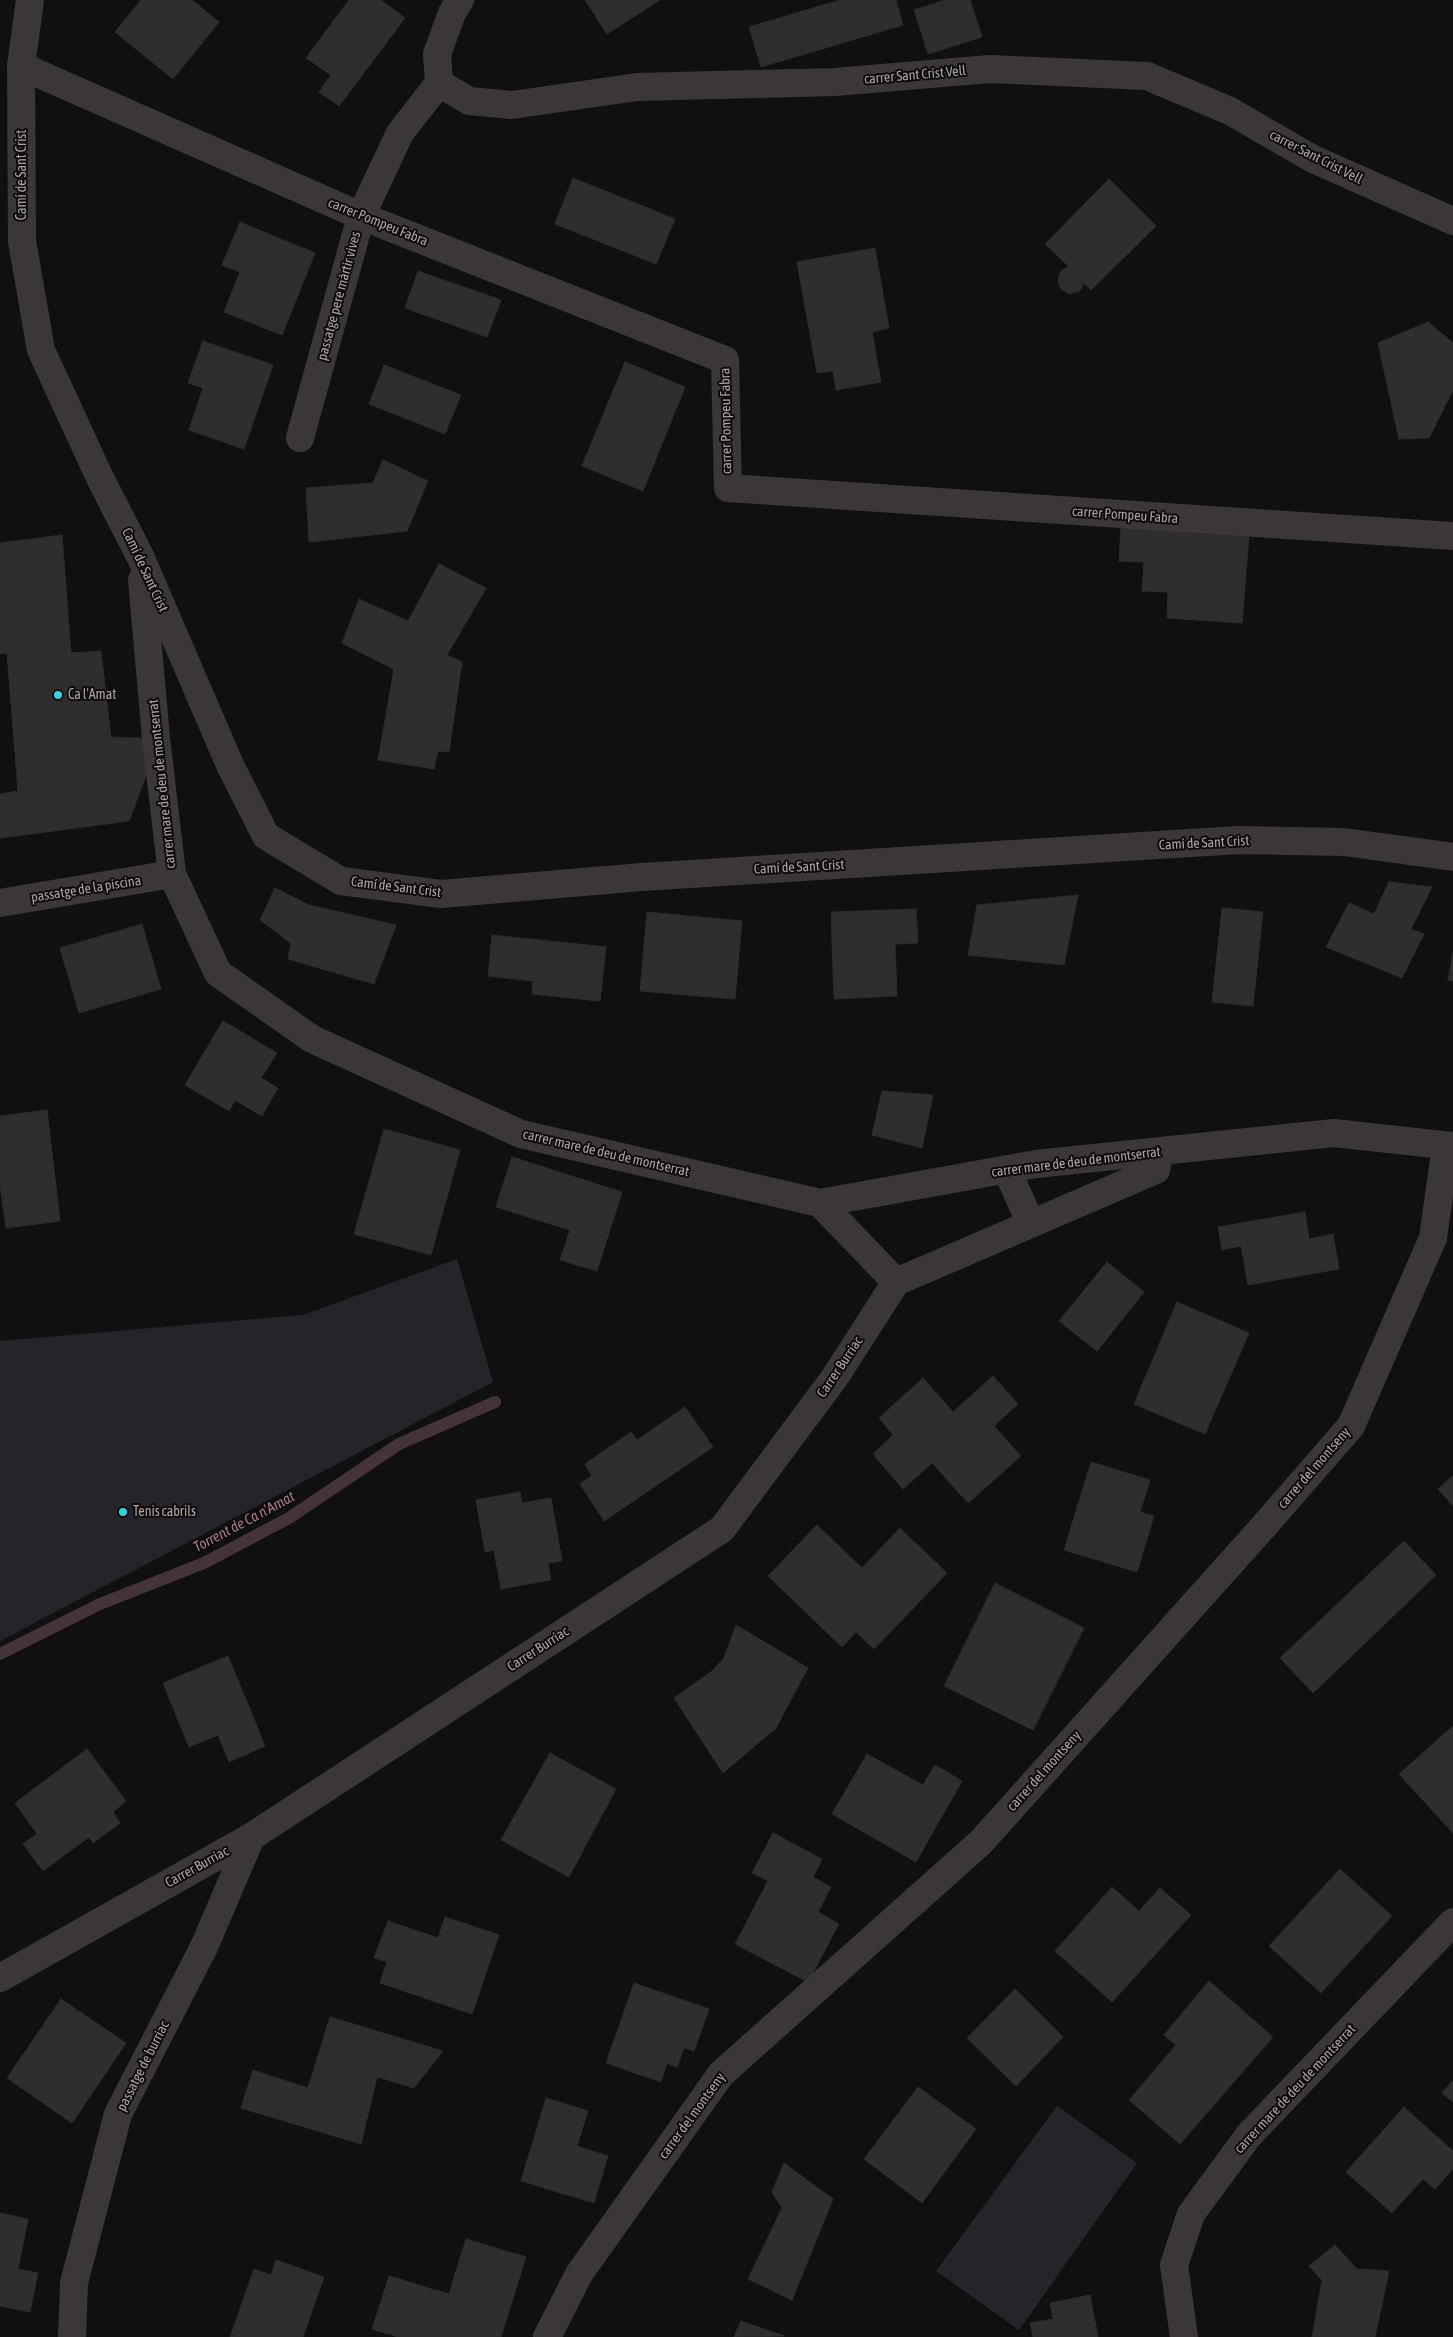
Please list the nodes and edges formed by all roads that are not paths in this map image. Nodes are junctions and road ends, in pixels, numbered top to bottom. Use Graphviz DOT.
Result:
graph roads {
  1 [pos="30,0"];
  2 [pos="460,0"];
  3 [pos="21,66"];
  4 [pos="439,83"];
  5 [pos="361,216"];
  6 [pos="1453,221"];
  7 [pos="300,438"];
  8 [pos="1453,536"];
  9 [pos="140,556"];
  10 [pos="1453,857"];
  11 [pos="172,874"];
  12 [pos="0,903"];
  13 [pos="1449,1146"];
  14 [pos="1160,1151"];
  15 [pos="1007,1170"];
  16 [pos="820,1203"];
  17 [pos="1030,1224"];
  18 [pos="896,1282"];
  19 [pos="251,1837"];
  20 [pos="1453,1922"];
  21 [pos="0,1978"];
  22 [pos="72,2337"];
  23 [pos="547,2337"];
  24 [pos="1184,2337"];
  1 -- 3 [label="street, Camí de Sant Crist"];
  2 -- 4 [label="street"];
  3 -- 5 [label="street, carrer Pompeu Fabra"];
  3 -- 9 [label="street, Camí de Sant Crist"];
  4 -- 5 [label="street, passatge pere màrtir vives"];
  4 -- 6 [label="street, carrer Sant Crist Vell"];
  5 -- 7 [label="street, passatge pere màrtir vives"];
  5 -- 8 [label="street, carrer Pompeu Fabra"];
  9 -- 10 [label="street, Camí de Sant Crist"];
  9 -- 11 [label="street, carrer mare de deu de montserrat"];
  11 -- 12 [label="street, passatge de la piscina"];
  11 -- 16 [label="street, carrer mare de deu de montserrat"];
  13 -- 14 [label="street, carrer mare de deu de montserrat"];
  13 -- 23 [label="street, carrer del montseny"];
  14 -- 15 [label="street, carrer mare de deu de montserrat"];
  14 -- 17 [label="street"];
  15 -- 16 [label="street, carrer mare de deu de montserrat"];
  15 -- 17 [label="street"];
  16 -- 18 [label="street"];
  17 -- 18 [label="street"];
  18 -- 19 [label="street, Carrer Burriac"];
  19 -- 21 [label="street, Carrer Burriac"];
  19 -- 22 [label="street, passatge de burriac"];
  20 -- 24 [label="street, carrer mare de deu de montserrat"];
}
